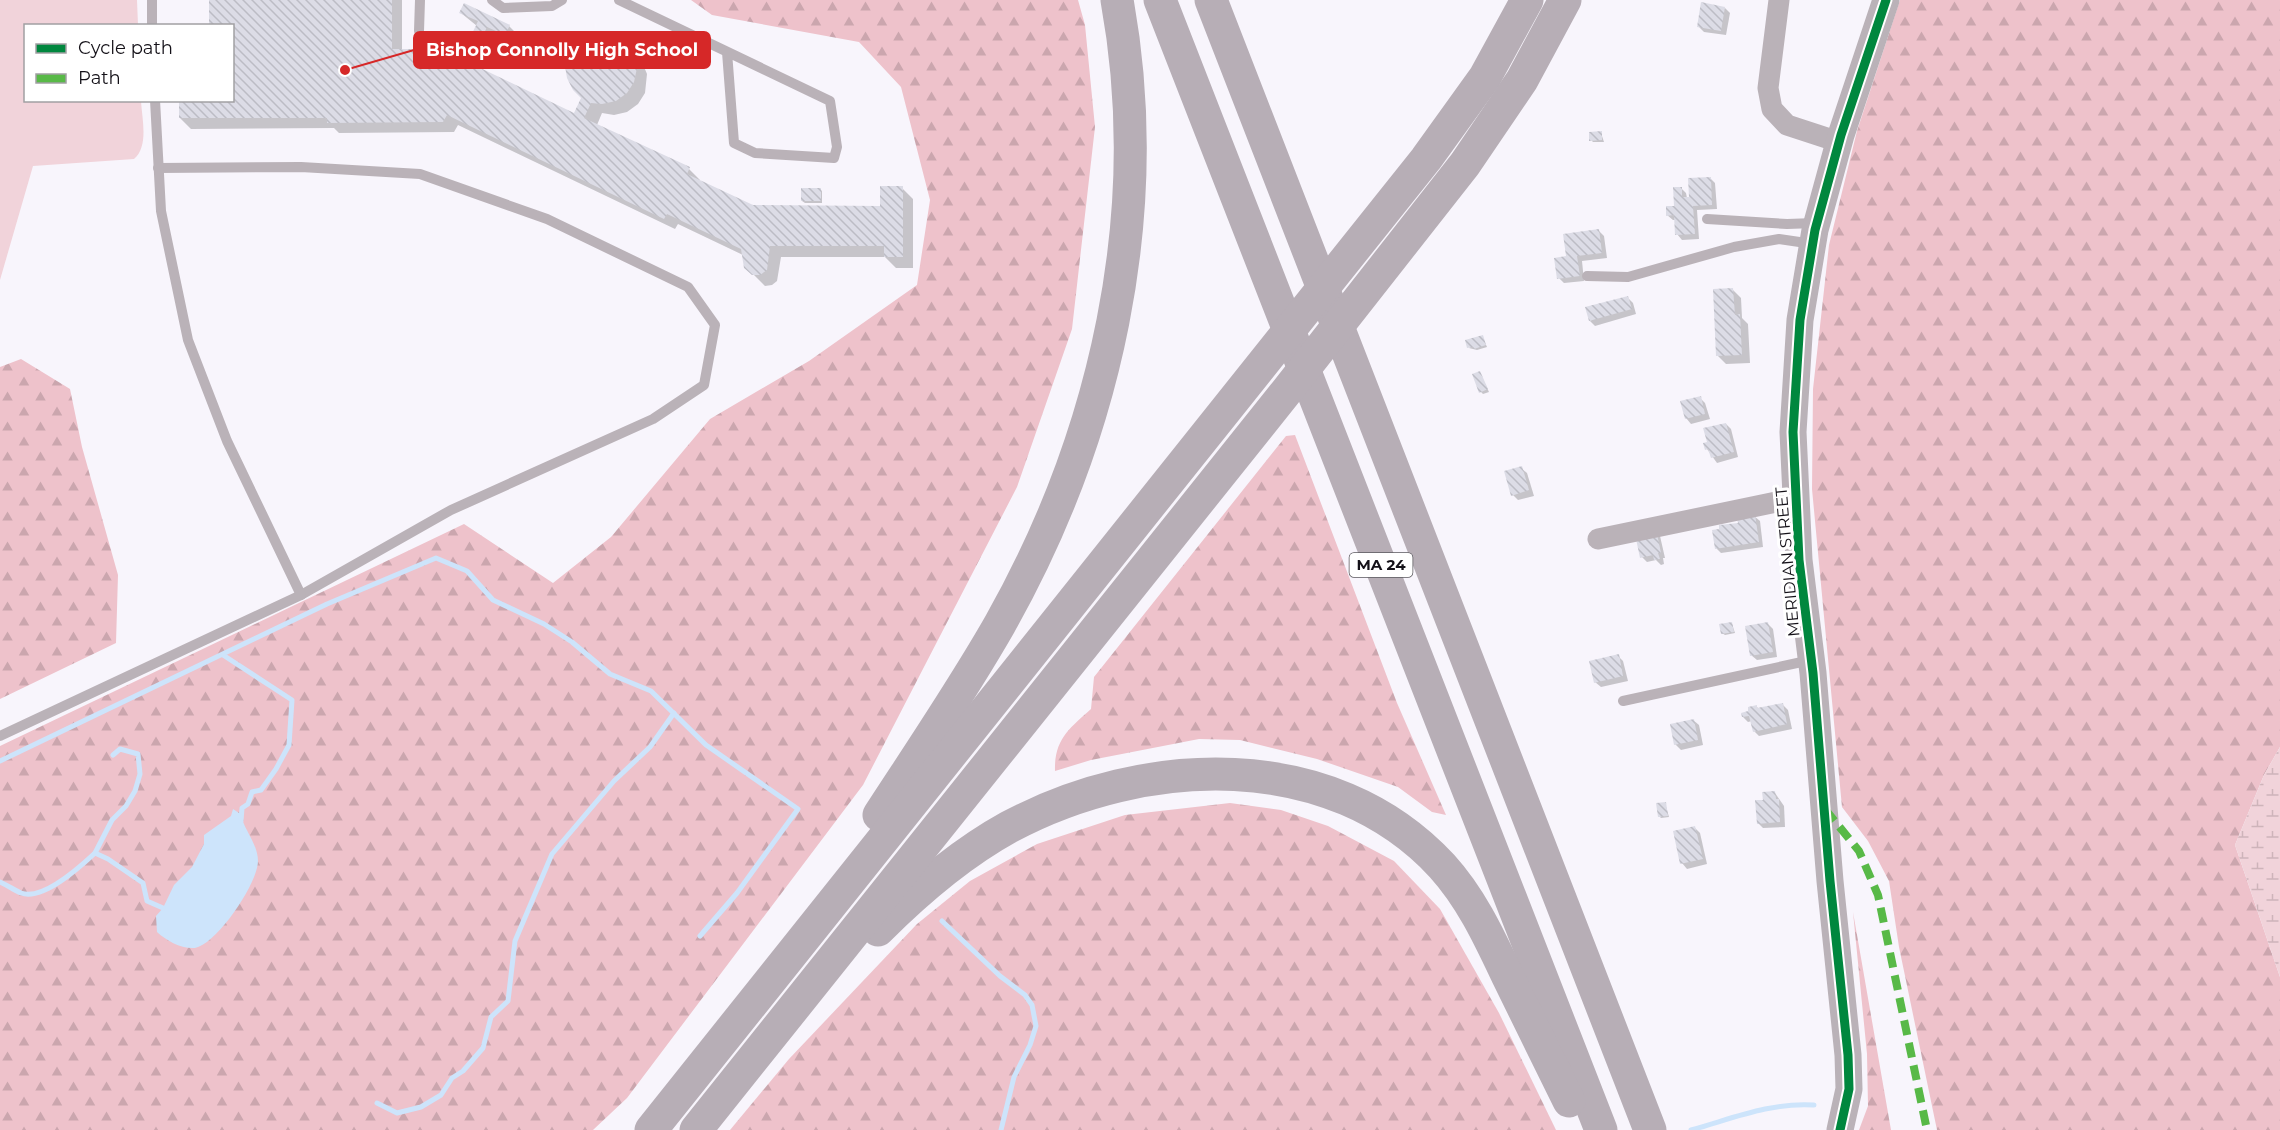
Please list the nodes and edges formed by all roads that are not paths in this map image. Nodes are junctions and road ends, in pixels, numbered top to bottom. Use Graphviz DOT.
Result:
graph roads {
  1 [pos="152,0"];
  2 [pos="420,0"];
  3 [pos="492,0"];
  4 [pos="562,0"];
  5 [pos="619,0"];
  6 [pos="1117,0"];
  7 [pos="1160,0"];
  8 [pos="1211,0"];
  9 [pos="1527,0"];
  10 [pos="1565,0"];
  11 [pos="1779,0"];
  12 [pos="1886,0"];
  13 [pos="152,24"];
  14 [pos="419,31"];
  15 [pos="727,52"];
  16 [pos="155,102"];
  17 [pos="1839,142"];
  18 [pos="158,168"];
  19 [pos="1707,219"];
  20 [pos="1815,234"];
  21 [pos="1587,276"];
  22 [pos="1796,498"];
  23 [pos="1598,539"];
  24 [pos="301,595"];
  25 [pos="1811,660"];
  26 [pos="1623,701"];
  27 [pos="0,736"];
  28 [pos="773,978"];
  29 [pos="736,1080"];
  30 [pos="651,1130"];
  31 [pos="696,1130"];
  32 [pos="1583,1130"];
  33 [pos="1601,1130"];
  34 [pos="1650,1130"];
  35 [pos="1840,1130"];
  1 -- 13 [label="lane"];
  2 -- 14 [label="lane"];
  3 -- 4 [label="lane"];
  5 -- 15 [label="lane"];
  6 -- 28 [label="highway"];
  7 -- 33 [label="highway, MA 24"];
  8 -- 34 [label="highway, MA 24"];
  9 -- 28 [label="highway"];
  10 -- 29 [label="highway"];
  11 -- 17 [label="street"];
  12 -- 17 [label="street, MERIDIAN STREET"];
  15 -- 15 [label="lane"];
  16 -- 18 [label="lane"];
  17 -- 20 [label="street, MERIDIAN STREET"];
  18 -- 24 [label="lane"];
  18 -- 24 [label="lane"];
  19 -- 20 [label="lane"];
  20 -- 21 [label="lane"];
  20 -- 22 [label="street, MERIDIAN STREET"];
  22 -- 23 [label="street"];
  22 -- 25 [label="street, MERIDIAN STREET"];
  24 -- 27 [label="lane"];
  25 -- 26 [label="lane"];
  25 -- 35 [label="street, MERIDIAN STREET"];
  28 -- 30 [label="highway"];
  29 -- 31 [label="highway"];
  29 -- 32 [label="highway"];
}
